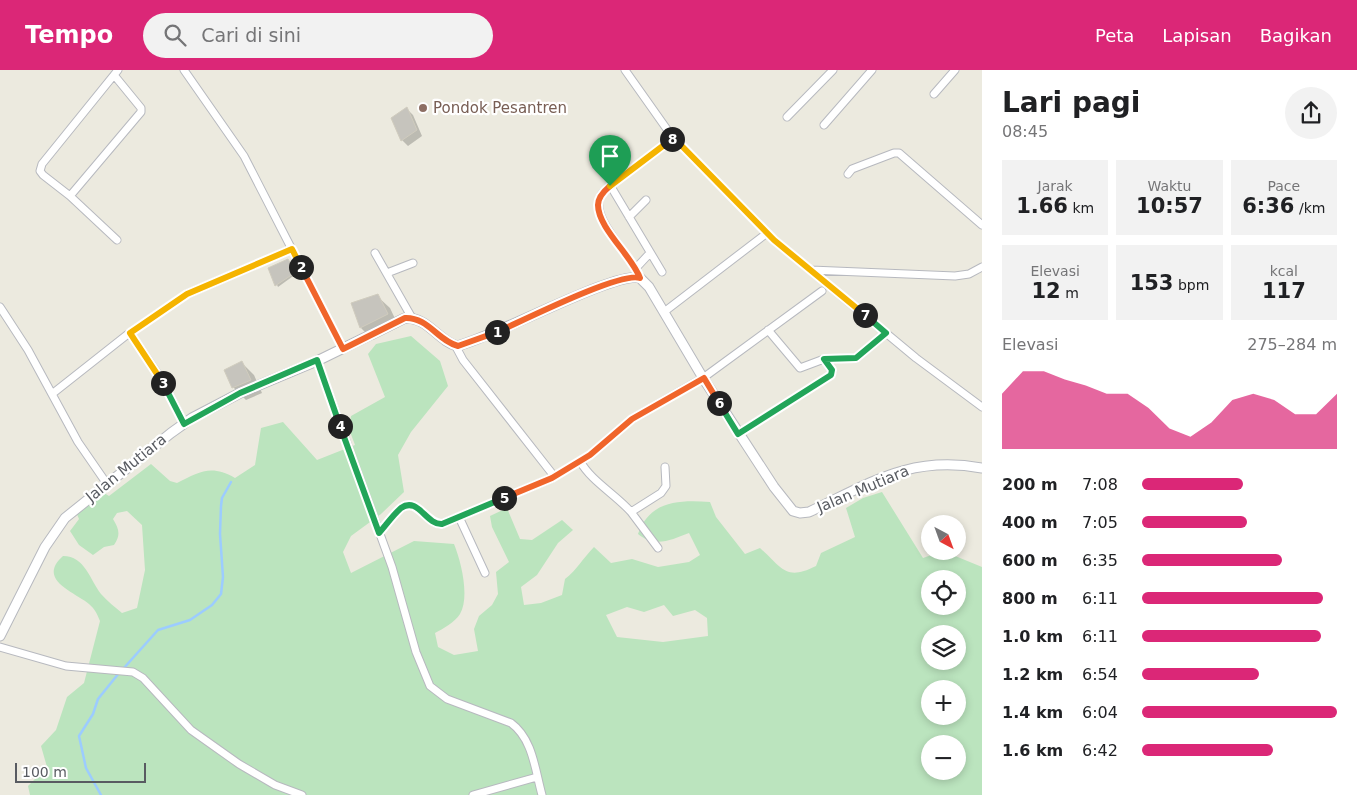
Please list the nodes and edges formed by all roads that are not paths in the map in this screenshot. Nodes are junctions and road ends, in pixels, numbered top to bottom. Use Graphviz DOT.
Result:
graph roads {
  1 [pos="184,70"];
  2 [pos="625,70"];
  3 [pos="833,70"];
  4 [pos="872,70"];
  5 [pos="955,70"];
  6 [pos="116,73"];
  7 [pos="934,94"];
  8 [pos="787,117"];
  9 [pos="824,125"];
  10 [pos="674,138"];
  11 [pos="848,174"];
  12 [pos="610,186"];
  13 [pos="70,196"];
  14 [pos="646,200"];
  15 [pos="629,218"];
  16 [pos="982,225"];
  17 [pos="766,233"];
  18 [pos="117,240"];
  19 [pos="292,249"];
  20 [pos="376,253"];
  21 [pos="650,253"];
  22 [pos="413,263"];
  23 [pos="982,267"];
  24 [pos="636,268"];
  25 [pos="811,270"];
  26 [pos="662,272"];
  27 [pos="387,273"];
  28 [pos="640,278"];
  29 [pos="822,291"];
  30 [pos="0,307"];
  31 [pos="664,312"];
  32 [pos="412,318"];
  33 [pos="768,330"];
  34 [pos="130,333"];
  35 [pos="886,333"];
  36 [pos="454,345"];
  37 [pos="343,349"];
  38 [pos="824,359"];
  39 [pos="317,360"];
  40 [pos="704,378"];
  41 [pos="52,394"];
  42 [pos="982,407"];
  43 [pos="184,424"];
  44 [pos="738,434"];
  45 [pos="580,461"];
  46 [pos="665,468"];
  47 [pos="982,468"];
  48 [pos="554,476"];
  49 [pos="107,484"];
  50 [pos="631,512"];
  51 [pos="459,517"];
  52 [pos="379,533"];
  53 [pos="658,548"];
  54 [pos="485,574"];
  55 [pos="0,636"];
  56 [pos="0,646"];
  57 [pos="537,777"];
  58 [pos="302,795"];
  59 [pos="473,795"];
  60 [pos="542,795"];
  1 -- 19 [label="street"];
  2 -- 10 [label="street"];
  3 -- 8 [label="street"];
  4 -- 9 [label="street"];
  5 -- 7 [label="street"];
  6 -- 13 [label="street"];
  6 -- 13 [label="street"];
  10 -- 12 [label="street"];
  10 -- 17 [label="street"];
  11 -- 16 [label="street"];
  12 -- 15 [label="street"];
  12 -- 24 [label="street"];
  13 -- 18 [label="street"];
  14 -- 15 [label="street"];
  15 -- 21 [label="street"];
  17 -- 25 [label="street"];
  17 -- 31 [label="street"];
  19 -- 34 [label="street"];
  19 -- 37 [label="street"];
  20 -- 27 [label="street"];
  21 -- 24 [label="street"];
  21 -- 26 [label="street"];
  22 -- 27 [label="street"];
  23 -- 25 [label="street"];
  24 -- 28 [label="street"];
  25 -- 35 [label="street"];
  27 -- 32 [label="street"];
  28 -- 31 [label="street, Jalan Mutiara"];
  28 -- 36 [label="street"];
  29 -- 33 [label="street"];
  30 -- 41 [label="street"];
  31 -- 40 [label="street, Jalan Mutiara"];
  32 -- 36 [label="street"];
  32 -- 37 [label="street, Jalan Mutiara"];
  33 -- 38 [label="street"];
  33 -- 40 [label="street"];
  34 -- 41 [label="street"];
  34 -- 43 [label="street"];
  35 -- 38 [label="street"];
  35 -- 42 [label="street"];
  36 -- 48 [label="street"];
  37 -- 39 [label="street, Jalan Mutiara"];
  38 -- 44 [label="street"];
  39 -- 43 [label="street, Jalan Mutiara"];
  39 -- 52 [label="street"];
  40 -- 44 [label="street, Jalan Mutiara"];
  40 -- 45 [label="street"];
  41 -- 49 [label="street"];
  43 -- 49 [label="street, Jalan Mutiara"];
  44 -- 47 [label="street, Jalan Mutiara"];
  45 -- 48 [label="street"];
  45 -- 50 [label="street"];
  46 -- 50 [label="street"];
  48 -- 51 [label="street"];
  49 -- 55 [label="street, Jalan Mutiara"];
  50 -- 53 [label="street"];
  51 -- 52 [label="street"];
  51 -- 54 [label="street"];
  52 -- 57 [label="street"];
  56 -- 58 [label="street"];
  57 -- 59 [label="street"];
  57 -- 60 [label="street"];
}
